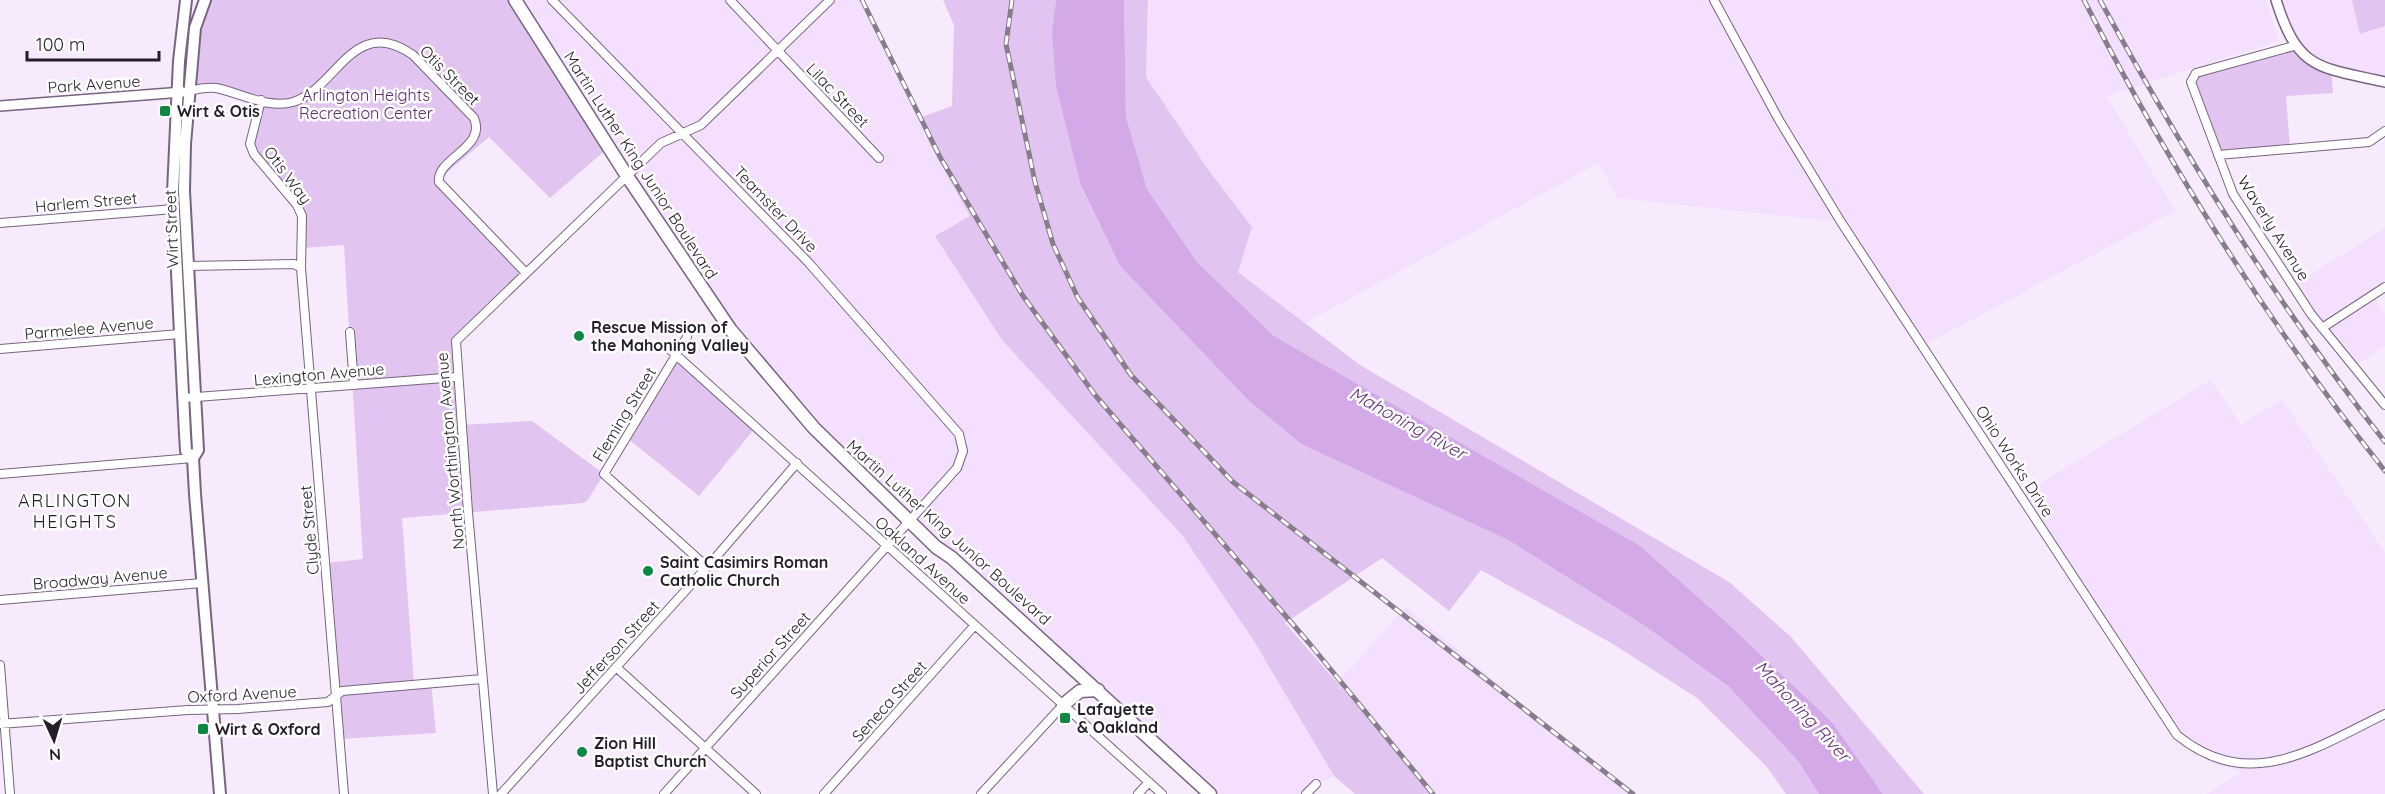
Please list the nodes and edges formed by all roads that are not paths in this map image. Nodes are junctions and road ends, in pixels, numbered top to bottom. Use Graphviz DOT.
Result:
graph roads {
  1 [pos="186,0"];
  2 [pos="205,0"];
  3 [pos="515,0"];
  4 [pos="552,0"];
  5 [pos="730,0"];
  6 [pos="830,0"];
  7 [pos="1714,0"];
  8 [pos="2276,0"];
  9 [pos="2294,46"];
  10 [pos="777,50"];
  11 [pos="2385,82"];
  12 [pos="189,91"];
  13 [pos="177,92"];
  14 [pos="261,100"];
  15 [pos="0,106"];
  16 [pos="2385,131"];
  17 [pos="682,133"];
  18 [pos="2218,155"];
  19 [pos="879,158"];
  20 [pos="627,176"];
  21 [pos="174,209"];
  22 [pos="0,223"];
  23 [pos="188,266"];
  24 [pos="300,267"];
  25 [pos="526,273"];
  26 [pos="2385,287"];
  27 [pos="2322,328"];
  28 [pos="350,332"];
  29 [pos="180,334"];
  30 [pos="687,337"];
  31 [pos="665,345"];
  32 [pos="0,349"];
  33 [pos="676,355"];
  34 [pos="457,377"];
  35 [pos="354,385"];
  36 [pos="312,388"];
  37 [pos="189,397"];
  38 [pos="2385,405"];
  39 [pos="963,451"];
  40 [pos="193,458"];
  41 [pos="797,463"];
  42 [pos="0,474"];
  43 [pos="909,520"];
  44 [pos="887,545"];
  45 [pos="706,566"];
  46 [pos="202,583"];
  47 [pos="0,600"];
  48 [pos="975,625"];
  49 [pos="0,665"];
  50 [pos="616,667"];
  51 [pos="482,679"];
  52 [pos="1098,690"];
  53 [pos="336,697"];
  54 [pos="1063,705"];
  55 [pos="212,709"];
  56 [pos="2385,714"];
  57 [pos="2,724"];
  58 [pos="705,748"];
  59 [pos="1149,782"];
  60 [pos="1316,784"];
  61 [pos="10,794"];
  62 [pos="220,794"];
  63 [pos="344,794"];
  64 [pos="493,794"];
  65 [pos="501,794"];
  66 [pos="663,794"];
  67 [pos="756,794"];
  68 [pos="824,794"];
  69 [pos="981,794"];
  70 [pos="1138,794"];
  71 [pos="1162,794"];
  72 [pos="1210,794"];
  73 [pos="1306,794"];
  1 -- 13 [label="main road, Wirt Street"];
  2 -- 12 [label="main road, Wirt Street"];
  3 -- 20 [label="main road, Martin Luther King Junior Boulevard"];
  4 -- 17 [label="street, Teamster Drive"];
  5 -- 10 [label="street, Lilac Street"];
  6 -- 10 [label="street, North Worthington Avenue"];
  7 -- 56 [label="street, Ohio Works Drive"];
  8 -- 9 [label="street"];
  9 -- 11 [label="street"];
  9 -- 18 [label="street, Waverly Avenue"];
  10 -- 17 [label="street, North Worthington Avenue"];
  10 -- 19 [label="street, Lilac Street"];
  12 -- 13 [label="street, Park Avenue"];
  12 -- 14 [label="street, Otis Street"];
  12 -- 23 [label="main road, Wirt Street"];
  13 -- 15 [label="street, Park Avenue"];
  13 -- 21 [label="main road, Wirt Street"];
  14 -- 24 [label="street, Otis Way"];
  14 -- 25 [label="street, Otis Street"];
  16 -- 18 [label="street"];
  17 -- 20 [label="street, North Worthington Avenue"];
  17 -- 39 [label="street, Teamster Drive"];
  18 -- 27 [label="street, Waverly Avenue"];
  20 -- 25 [label="street, North Worthington Avenue"];
  20 -- 43 [label="main road, Martin Luther King Junior Boulevard"];
  21 -- 22 [label="street, Harlem Street"];
  21 -- 29 [label="main road, Wirt Street"];
  23 -- 24 [label="street"];
  23 -- 37 [label="main road, Wirt Street"];
  24 -- 36 [label="street, Clyde Street"];
  25 -- 34 [label="street, North Worthington Avenue"];
  26 -- 27 [label="street"];
  27 -- 38 [label="street, Waverly Avenue"];
  28 -- 35 [label="street"];
  29 -- 32 [label="street, Parmelee Avenue"];
  29 -- 37 [label="main road, Wirt Street"];
  30 -- 33 [label="street, Fleming Street"];
  31 -- 33 [label="street, Oakland Avenue"];
  33 -- 41 [label="street, Oakland Avenue"];
  33 -- 45 [label="street, Fleming Street"];
  34 -- 35 [label="street, Lexington Avenue"];
  34 -- 51 [label="street, North Worthington Avenue"];
  35 -- 36 [label="street, Lexington Avenue"];
  36 -- 37 [label="street, Lexington Avenue"];
  36 -- 53 [label="street, Clyde Street"];
  37 -- 40 [label="main road, Wirt Street"];
  39 -- 43 [label="street, Superior Street"];
  40 -- 42 [label="street"];
  40 -- 46 [label="main road, Wirt Street"];
  41 -- 44 [label="street, Oakland Avenue"];
  41 -- 45 [label="street, Jefferson Street"];
  43 -- 44 [label="street, Superior Street"];
  43 -- 52 [label="main road, Martin Luther King Junior Boulevard"];
  44 -- 48 [label="street, Oakland Avenue"];
  44 -- 58 [label="street, Superior Street"];
  45 -- 50 [label="street, Jefferson Street"];
  46 -- 47 [label="street, Broadway Avenue"];
  46 -- 55 [label="main road, Wirt Street"];
  48 -- 54 [label="street, Oakland Avenue"];
  48 -- 68 [label="street, Seneca Street"];
  49 -- 57 [label="street"];
  50 -- 58 [label="street"];
  50 -- 65 [label="street, Jefferson Street"];
  51 -- 53 [label="street, Oxford Avenue"];
  51 -- 64 [label="street, North Worthington Avenue"];
  52 -- 54 [label="main road"];
  52 -- 72 [label="main road, Martin Luther King Junior Boulevard"];
  53 -- 55 [label="street, Oxford Avenue"];
  53 -- 63 [label="street, Clyde Street"];
  54 -- 59 [label="street, Oakland Avenue"];
  54 -- 69 [label="street"];
  55 -- 57 [label="street, Oxford Avenue"];
  55 -- 62 [label="main road, Wirt Street"];
  57 -- 61 [label="street"];
  58 -- 66 [label="street, Superior Street"];
  58 -- 67 [label="street"];
  59 -- 70 [label="street"];
  59 -- 71 [label="street, Oakland Avenue"];
  60 -- 73 [label="street"];
}
